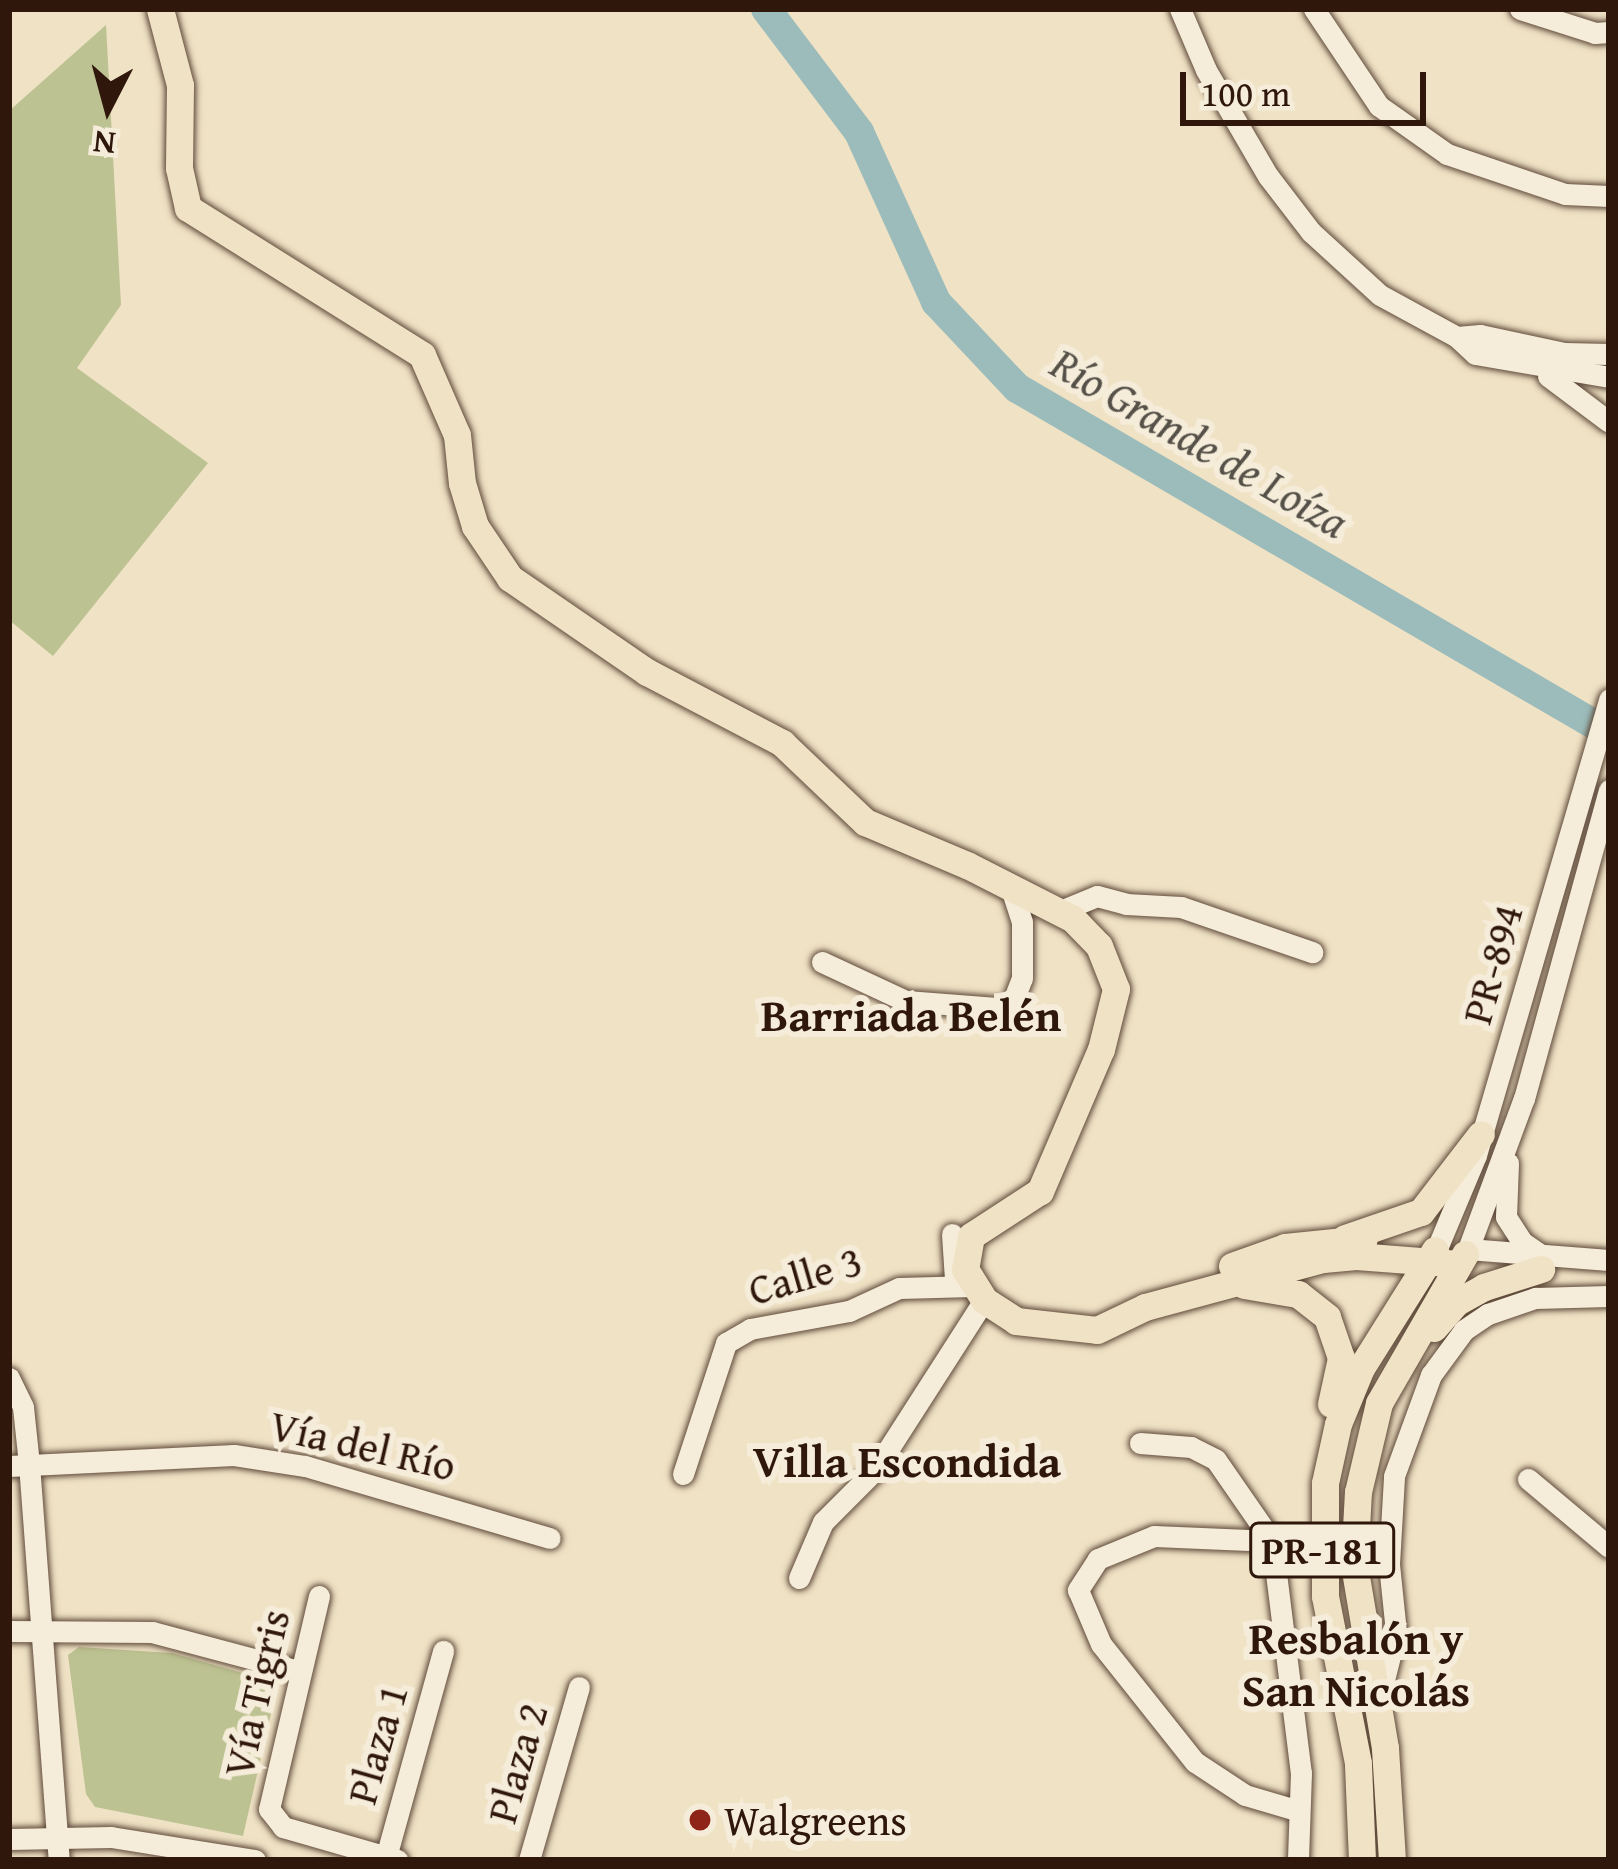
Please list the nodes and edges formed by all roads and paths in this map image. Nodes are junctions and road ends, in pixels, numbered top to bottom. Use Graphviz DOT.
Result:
graph roads {
  1 [pos="160,9"];
  2 [pos="1180,9"];
  3 [pos="1315,9"];
  4 [pos="1520,9"];
  5 [pos="1609,32"];
  6 [pos="1609,196"];
  7 [pos="1457,337"];
  8 [pos="1609,354"];
  9 [pos="1525,367"];
  10 [pos="1609,377"];
  11 [pos="1609,422"];
  12 [pos="1609,699"];
  13 [pos="1609,790"];
  14 [pos="1011,888"];
  15 [pos="1058,912"];
  16 [pos="1312,952"];
  17 [pos="822,962"];
  18 [pos="1481,1134"];
  19 [pos="1509,1148"];
  20 [pos="952,1234"];
  21 [pos="1345,1238"];
  22 [pos="1448,1255"];
  23 [pos="1609,1259"];
  24 [pos="1541,1262"];
  25 [pos="1609,1270"];
  26 [pos="1228,1284"];
  27 [pos="971,1290"];
  28 [pos="1609,1296"];
  29 [pos="1184,1297"];
  30 [pos="1399,1364"];
  31 [pos="9,1378"];
  32 [pos="1140,1443"];
  33 [pos="19,1465"];
  34 [pos="683,1474"];
  35 [pos="1528,1479"];
  36 [pos="1325,1484"];
  37 [pos="550,1538"];
  38 [pos="1272,1540"];
  39 [pos="1609,1547"];
  40 [pos="799,1578"];
  41 [pos="319,1596"];
  42 [pos="9,1630"];
  43 [pos="39,1630"];
  44 [pos="443,1652"];
  45 [pos="299,1671"];
  46 [pos="579,1687"];
  47 [pos="1378,1702"];
  48 [pos="1296,1810"];
  49 [pos="9,1838"];
  50 [pos="58,1849"];
  51 [pos="392,1858"];
  52 [pos="256,1860"];
  53 [pos="529,1860"];
  54 [pos="1298,1860"];
  55 [pos="1362,1860"];
  56 [pos="1391,1860"];
  1 -- 14 [label="main road"];
  2 -- 7 [label="street"];
  3 -- 6 [label="street"];
  4 -- 5 [label="street"];
  7 -- 8 [label="street"];
  7 -- 9 [label="street"];
  9 -- 10 [label="street"];
  9 -- 11 [label="street"];
  12 -- 18 [label="street, PR-894 / PR-894"];
  13 -- 19 [label="street, PR-894 / PR-894"];
  14 -- 15 [label="main road"];
  14 -- 17 [label="street"];
  15 -- 16 [label="street"];
  15 -- 27 [label="main road"];
  18 -- 21 [label="main road"];
  18 -- 22 [label="street, PR-894 / PR-894"];
  19 -- 22 [label="street, PR-894 / PR-894"];
  19 -- 24 [label="street"];
  20 -- 27 [label="street"];
  21 -- 22 [label="main road"];
  21 -- 29 [label="main road"];
  22 -- 24 [label="street"];
  22 -- 26 [label="main road"];
  22 -- 30 [label="main road, PR-181"];
  22 -- 36 [label="main road, PR-181"];
  23 -- 24 [label="street"];
  24 -- 25 [label="street"];
  24 -- 30 [label="main road"];
  26 -- 29 [label="main road"];
  26 -- 36 [label="main road"];
  27 -- 29 [label="main road"];
  27 -- 34 [label="street, Calle 3"];
  27 -- 40 [label="street"];
  28 -- 47 [label="street"];
  30 -- 47 [label="main road, PR-181"];
  31 -- 33 [label="street"];
  32 -- 38 [label="street"];
  33 -- 37 [label="street, Vía del Río"];
  33 -- 43 [label="street"];
  35 -- 39 [label="street"];
  36 -- 55 [label="main road, PR-181"];
  38 -- 48 [label="street"];
  38 -- 48 [label="street"];
  41 -- 45 [label="street, Vía Tigris"];
  42 -- 43 [label="street"];
  43 -- 45 [label="street"];
  43 -- 50 [label="street"];
  44 -- 51 [label="street, Plaza 1"];
  45 -- 51 [label="street, Vía Tigris"];
  46 -- 53 [label="street, Plaza 2"];
  47 -- 56 [label="main road, PR-181"];
  48 -- 54 [label="street"];
  49 -- 50 [label="street"];
  50 -- 52 [label="street"];
}
